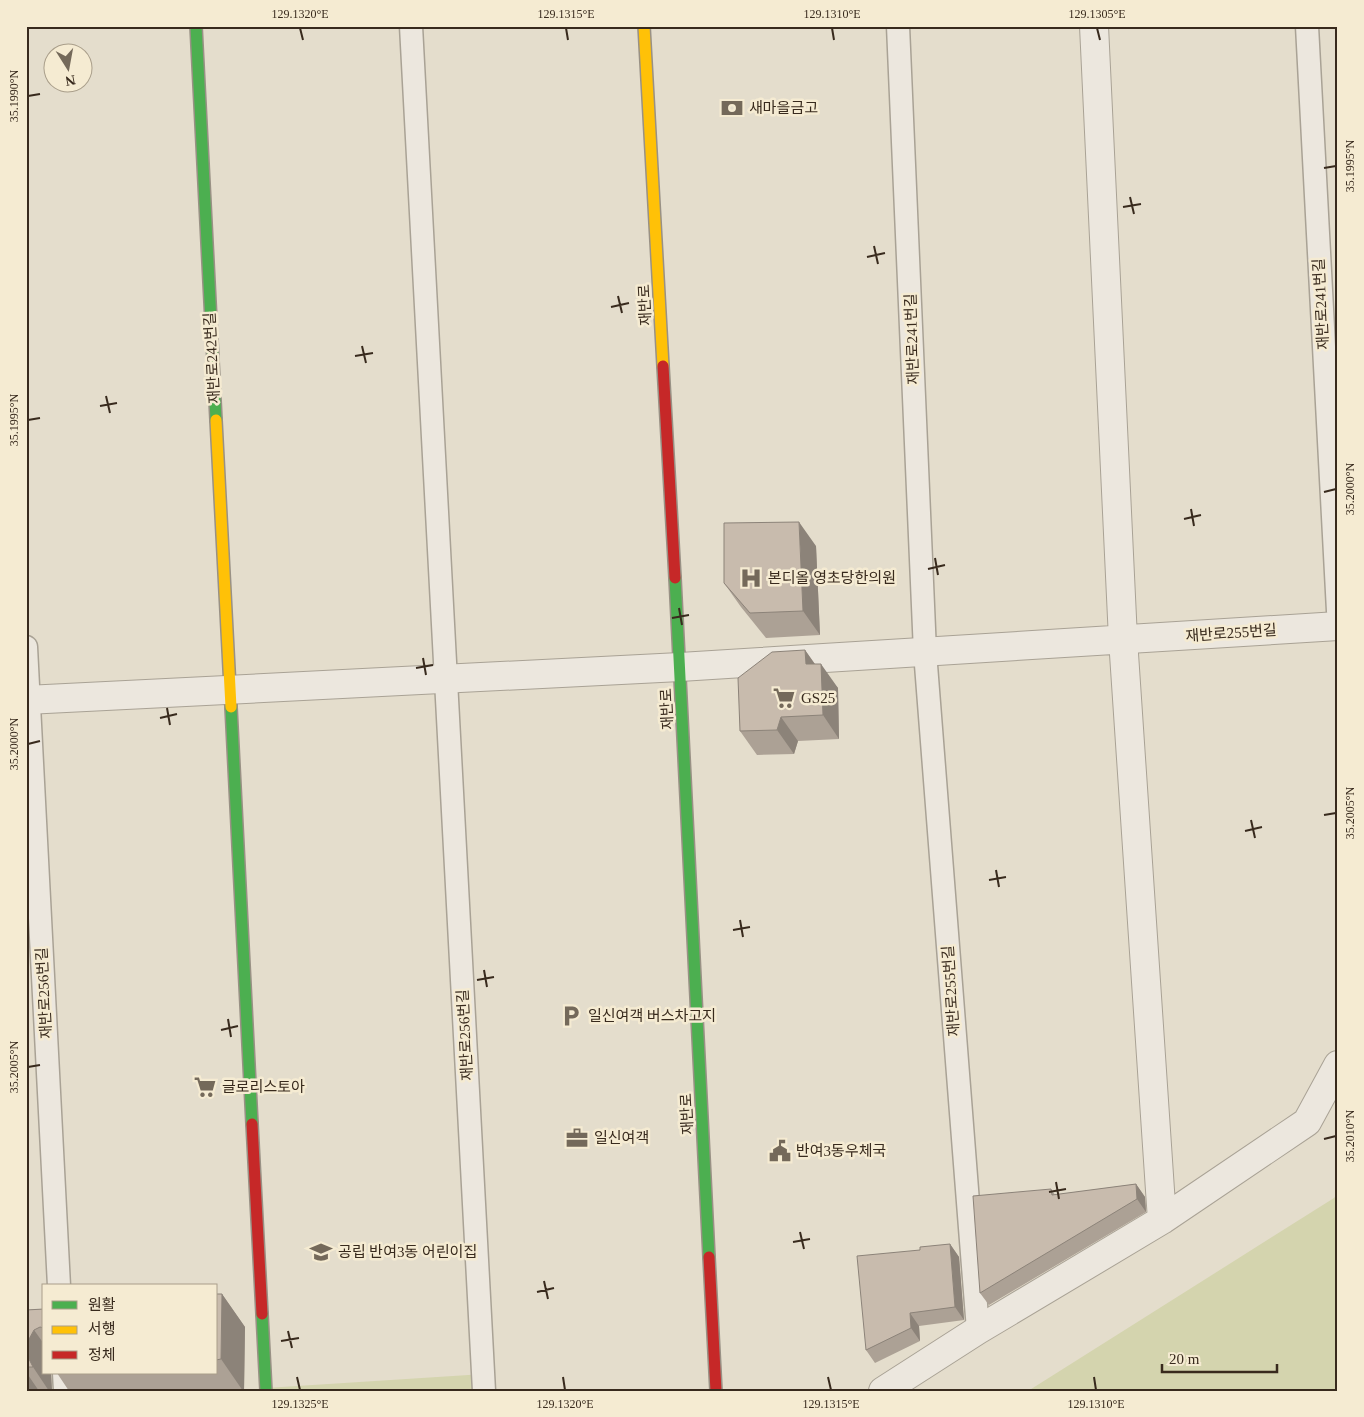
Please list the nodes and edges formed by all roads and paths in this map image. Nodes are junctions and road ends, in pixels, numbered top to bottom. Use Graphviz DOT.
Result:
graph roads {
  1 [pos="196,26"];
  2 [pos="411,26"];
  3 [pos="644,26"];
  4 [pos="898,26"];
  5 [pos="1094,26"];
  6 [pos="1307,26"];
  7 [pos="1338,611"];
  8 [pos="1338,626"];
  9 [pos="1123,639"];
  10 [pos="26,647"];
  11 [pos="925,652"];
  12 [pos="680,667"];
  13 [pos="446,679"];
  14 [pos="229,690"];
  15 [pos="28,700"];
  16 [pos="1338,1066"];
  17 [pos="1162,1220"];
  18 [pos="59,1284"];
  19 [pos="978,1330"];
  20 [pos="64,1374"];
  21 [pos="65,1391"];
  22 [pos="266,1391"];
  23 [pos="484,1391"];
  24 [pos="716,1391"];
  25 [pos="883,1391"];
  1 -- 14 [label="street, 재반로242번길"];
  2 -- 13 [label="lane"];
  3 -- 12 [label="street, 재반로"];
  4 -- 11 [label="lane, 재반로241번길"];
  5 -- 9 [label="street"];
  6 -- 7 [label="lane, 재반로241번길"];
  8 -- 9 [label="street, 재반로255번길"];
  9 -- 11 [label="street, 재반로255번길"];
  9 -- 17 [label="street"];
  10 -- 15 [label="lane"];
  11 -- 12 [label="street, 재반로255번길"];
  11 -- 19 [label="lane, 재반로255번길"];
  12 -- 13 [label="street"];
  12 -- 24 [label="street, 재반로"];
  13 -- 14 [label="street"];
  13 -- 23 [label="lane, 재반로256번길"];
  14 -- 15 [label="street"];
  14 -- 22 [label="street"];
  15 -- 18 [label="lane, 재반로256번길"];
  16 -- 17 [label="street"];
  17 -- 19 [label="street"];
  19 -- 25 [label="street"];
  20 -- 21 [label="lane"];
}
